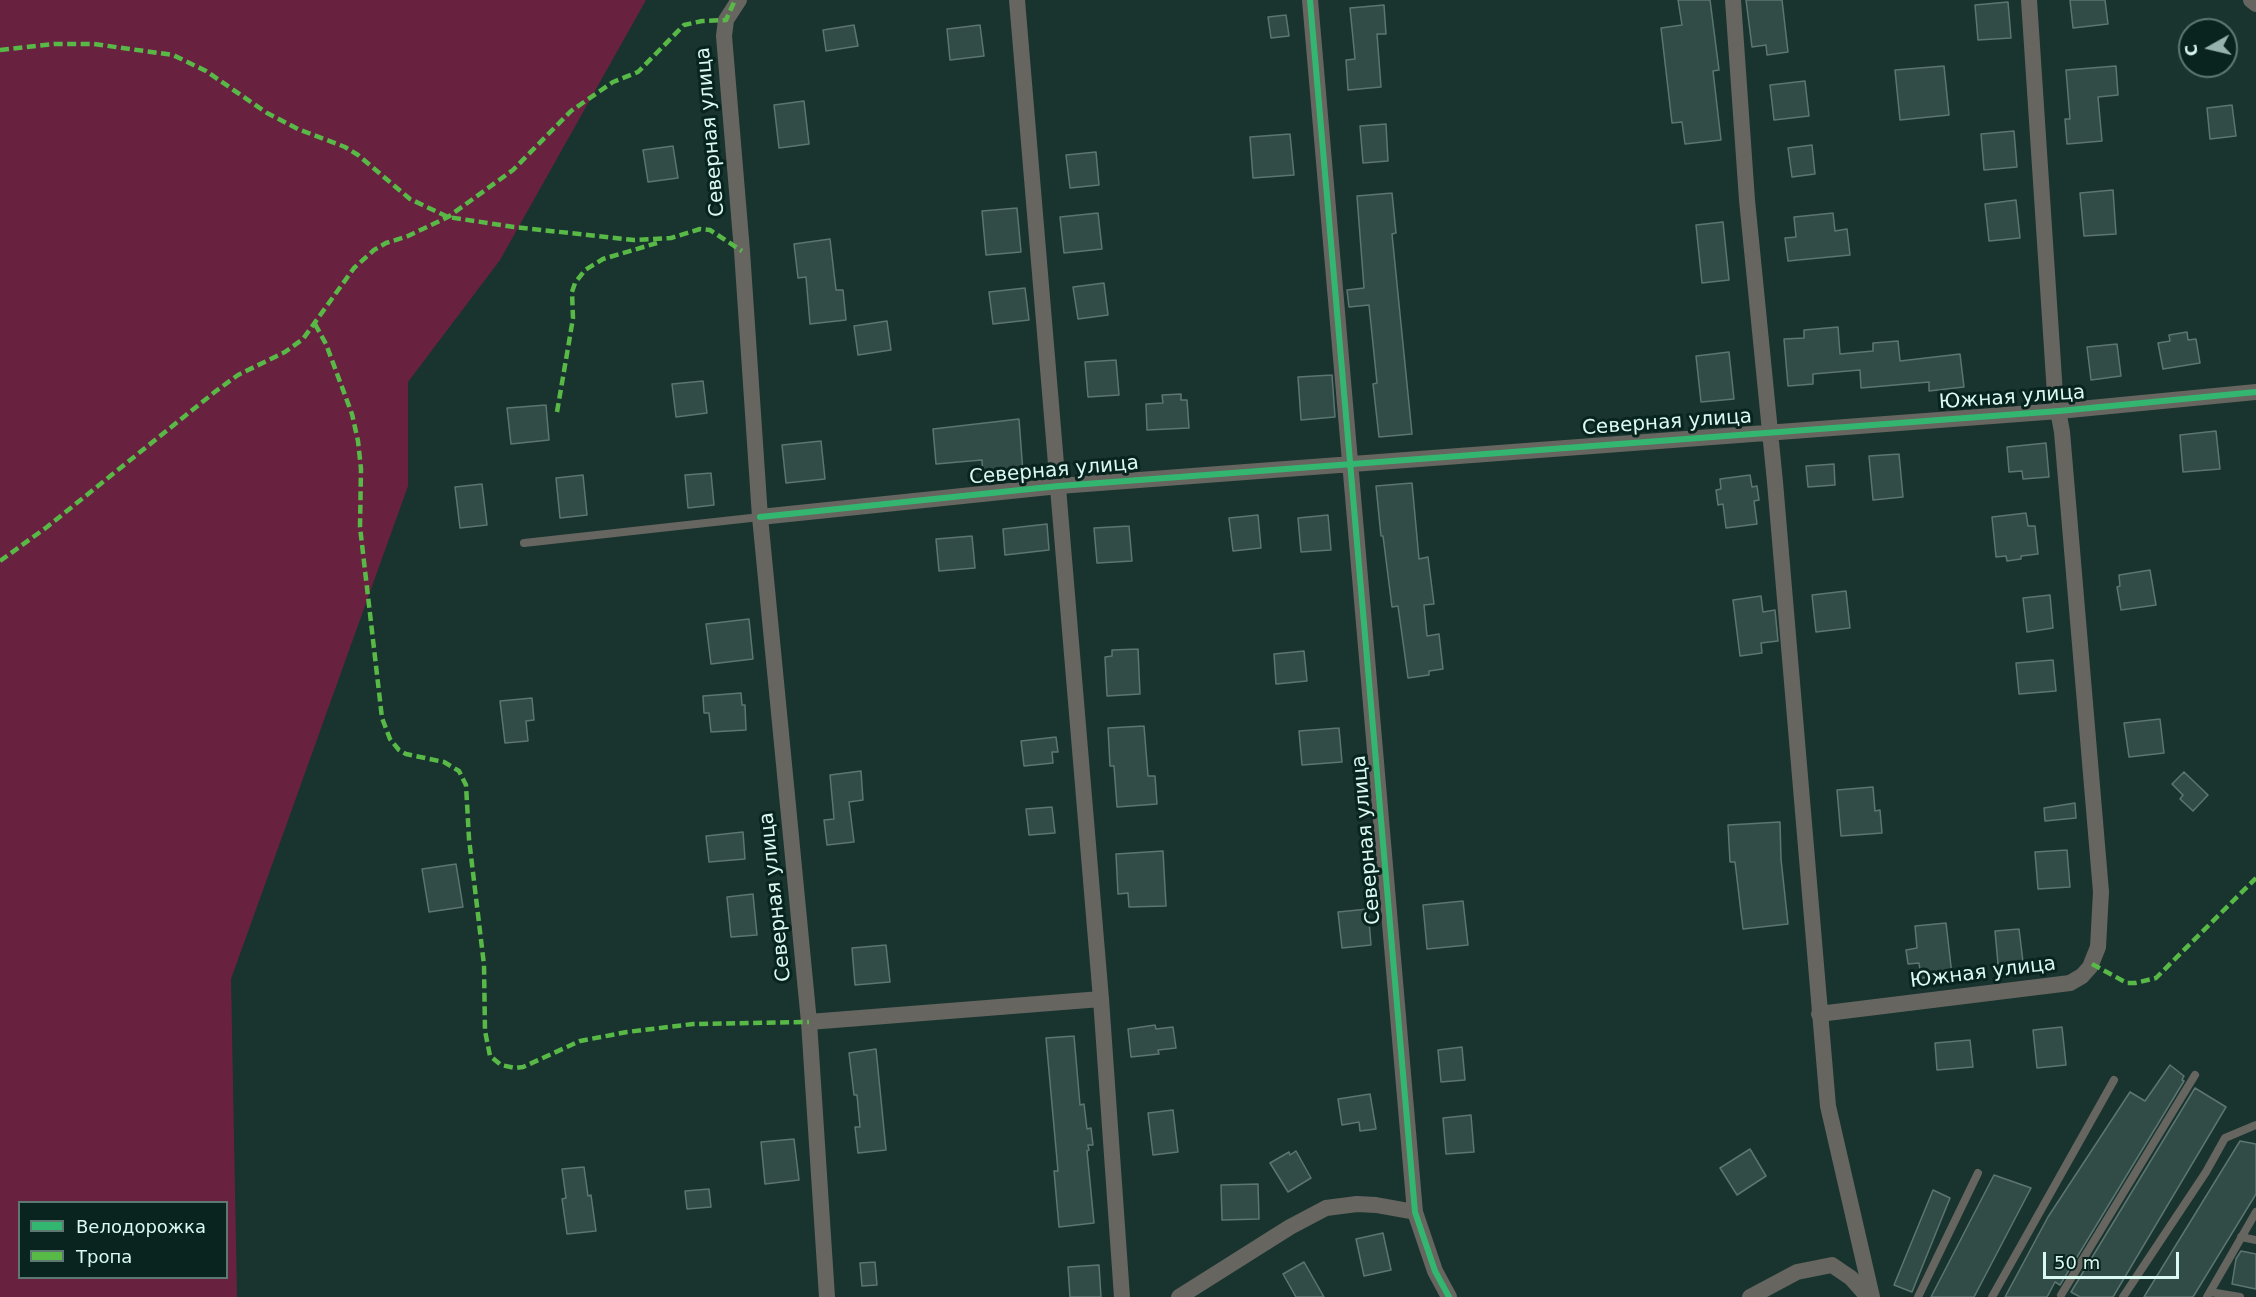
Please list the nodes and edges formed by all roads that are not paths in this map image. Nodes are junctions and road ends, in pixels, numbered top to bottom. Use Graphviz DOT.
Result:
graph roads {
  1 [pos="739,0"];
  2 [pos="1017,0"];
  3 [pos="1310,0"];
  4 [pos="1733,0"];
  5 [pos="2029,0"];
  6 [pos="2251,0"];
  7 [pos="2256,4"];
  8 [pos="2256,392"];
  9 [pos="2059,411"];
  10 [pos="1770,432"];
  11 [pos="1351,464"];
  12 [pos="1059,486"];
  13 [pos="760,517"];
  14 [pos="524,543"];
  15 [pos="1101,999"];
  16 [pos="1819,1014"];
  17 [pos="809,1022"];
  18 [pos="2195,1075"];
  19 [pos="2114,1080"];
  20 [pos="2256,1125"];
  21 [pos="1978,1173"];
  22 [pos="1415,1212"];
  23 [pos="2256,1212"];
  24 [pos="2241,1238"];
  25 [pos="2256,1240"];
  26 [pos="2209,1294"];
  27 [pos="2061,1296"];
  28 [pos="827,1297"];
  29 [pos="1122,1297"];
  30 [pos="1179,1297"];
  31 [pos="1449,1297"];
  32 [pos="1750,1297"];
  33 [pos="1870,1297"];
  34 [pos="1918,1297"];
  35 [pos="1992,1297"];
  36 [pos="2123,1297"];
  37 [pos="2240,1297"];
  1 -- 13 [label="street, Северная улица"];
  2 -- 12 [label="street, Северная улица"];
  3 -- 11 [label="street, Северная улица"];
  4 -- 10 [label="street"];
  5 -- 9 [label="street, Южная улица"];
  6 -- 7 [label="street"];
  8 -- 9 [label="street, Южная улица"];
  9 -- 10 [label="street, Южная улица"];
  9 -- 16 [label="street, Южная улица"];
  10 -- 11 [label="street, Северная улица"];
  10 -- 16 [label="street"];
  11 -- 12 [label="street, Северная улица"];
  11 -- 22 [label="street, Северная улица"];
  12 -- 13 [label="street, Северная улица"];
  12 -- 15 [label="street, Северная улица"];
  13 -- 14 [label="lane"];
  13 -- 17 [label="street, Северная улица"];
  15 -- 17 [label="street"];
  15 -- 29 [label="street, Северная улица"];
  16 -- 33 [label="street"];
  17 -- 28 [label="street, Северная улица"];
  18 -- 27 [label="lane"];
  19 -- 35 [label="lane"];
  20 -- 36 [label="lane"];
  21 -- 34 [label="lane"];
  22 -- 30 [label="street"];
  22 -- 31 [label="street, Северная улица"];
  23 -- 24 [label="lane"];
  24 -- 25 [label="lane"];
  24 -- 26 [label="lane"];
  26 -- 37 [label="lane"];
  32 -- 33 [label="street"];
}
